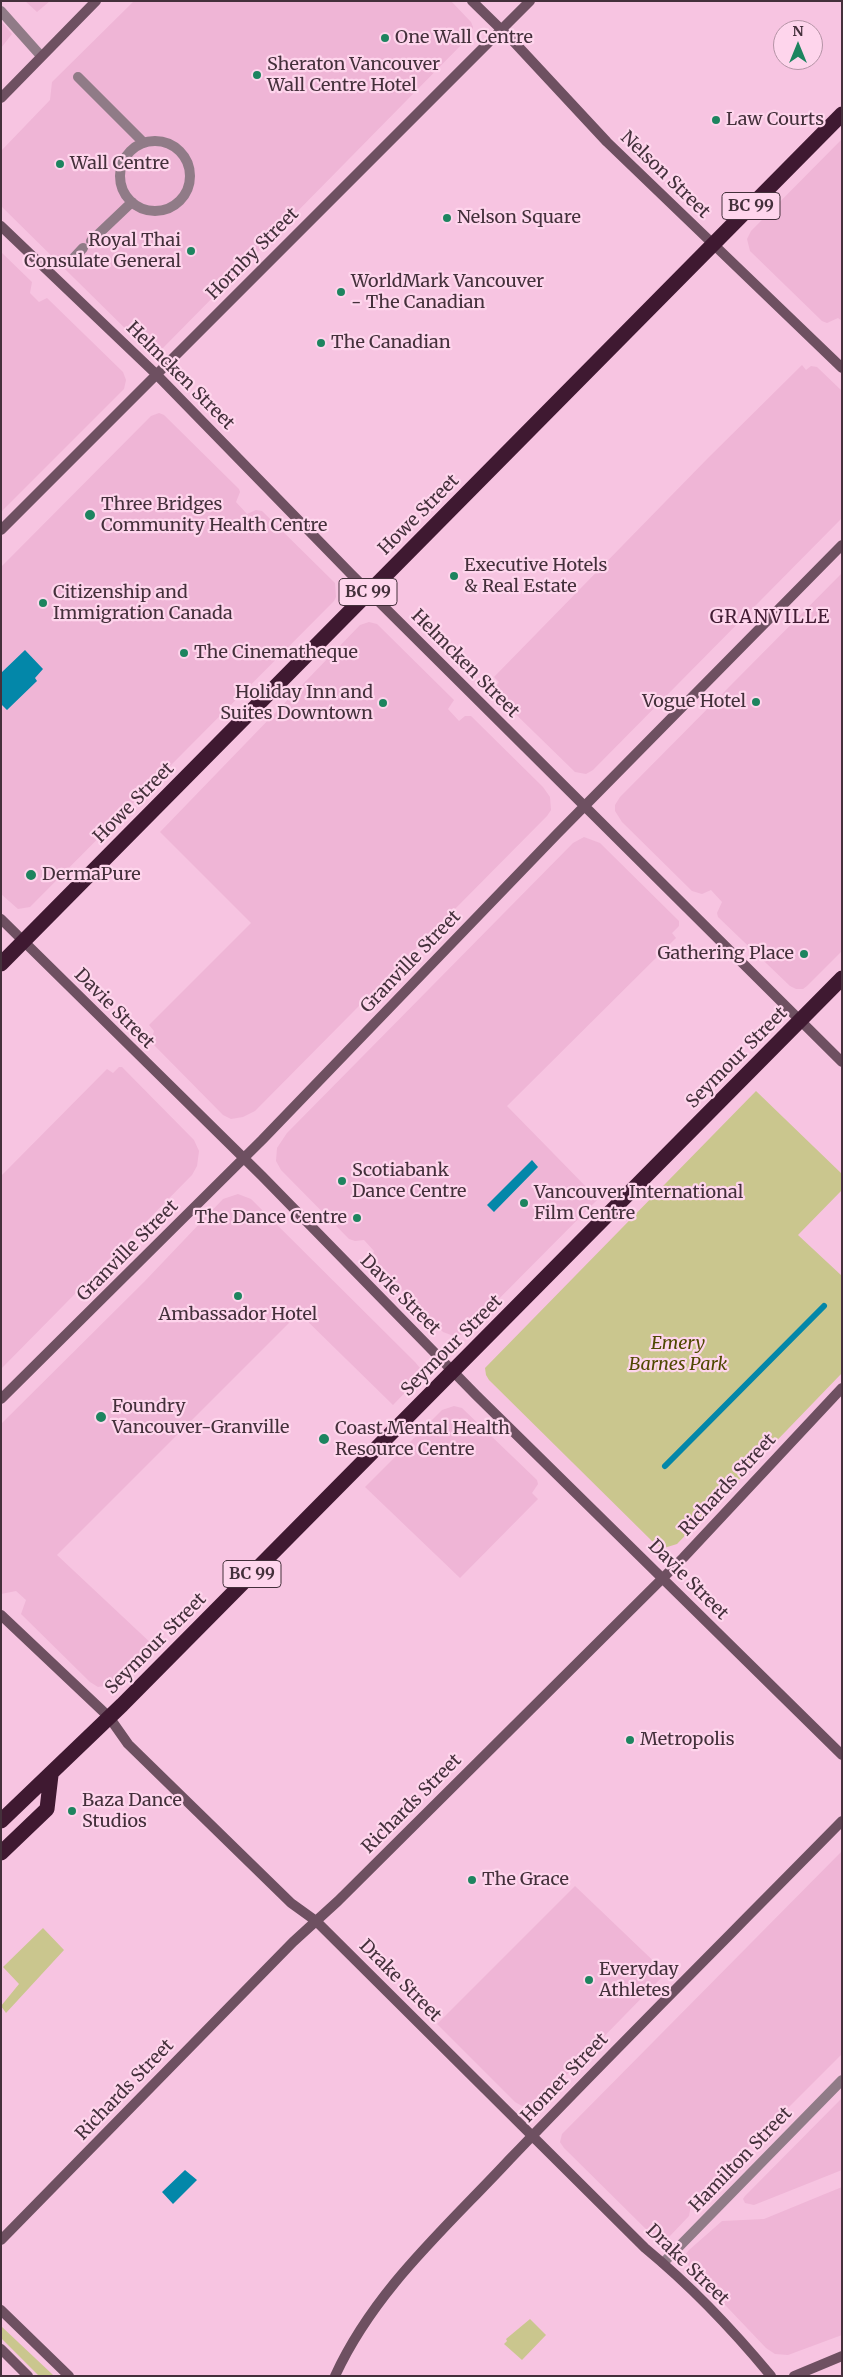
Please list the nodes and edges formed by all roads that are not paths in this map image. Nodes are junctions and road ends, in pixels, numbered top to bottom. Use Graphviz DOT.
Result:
graph roads {
  1 [pos="96,1"];
  2 [pos="472,1"];
  3 [pos="530,1"];
  4 [pos="1,11"];
  5 [pos="501,31"];
  6 [pos="41,56"];
  7 [pos="78,77"];
  8 [pos="1,98"];
  9 [pos="842,114"];
  10 [pos="144,142"];
  11 [pos="132,202"];
  12 [pos="1,226"];
  13 [pos="91,241"];
  14 [pos="714,244"];
  15 [pos="83,248"];
  16 [pos="70,262"];
  17 [pos="842,368"];
  18 [pos="156,374"];
  19 [pos="1,530"];
  20 [pos="842,545"];
  21 [pos="369,592"];
  22 [pos="584,805"];
  23 [pos="1,919"];
  24 [pos="24,941"];
  25 [pos="1,964"];
  26 [pos="842,978"];
  27 [pos="800,1020"];
  28 [pos="842,1062"];
  29 [pos="244,1159"];
  30 [pos="453,1371"];
  31 [pos="842,1388"];
  32 [pos="1,1399"];
  33 [pos="662,1578"];
  34 [pos="2,1619"];
  35 [pos="109,1717"];
  36 [pos="842,1755"];
  37 [pos="51,1775"];
  38 [pos="1,1821"];
  39 [pos="842,1822"];
  40 [pos="1,1853"];
  41 [pos="316,1921"];
  42 [pos="842,2080"];
  43 [pos="533,2135"];
  44 [pos="1,2240"];
  45 [pos="663,2263"];
  46 [pos="1,2310"];
  47 [pos="1,2349"];
  48 [pos="842,2356"];
  49 [pos="28,2376"];
  50 [pos="69,2376"];
  51 [pos="335,2376"];
  52 [pos="771,2376"];
  53 [pos="794,2376"];
  1 -- 6 [label="street"];
  2 -- 5 [label="street, Nelson Street"];
  3 -- 5 [label="street, Hornby Street"];
  4 -- 6 [label="street"];
  5 -- 14 [label="street, Nelson Street"];
  5 -- 18 [label="street, Hornby Street"];
  6 -- 8 [label="street"];
  7 -- 10 [label="street"];
  9 -- 14 [label="highway, Howe Street / BC 99"];
  10 -- 11 [label="street"];
  10 -- 11 [label="street"];
  11 -- 13 [label="street"];
  12 -- 18 [label="street, Helmcken Street"];
  14 -- 17 [label="street, Nelson Street"];
  14 -- 21 [label="highway, Howe Street / BC 99"];
  15 -- 16 [label="street"];
  18 -- 19 [label="street, Hornby Street"];
  18 -- 21 [label="street, Helmcken Street"];
  20 -- 22 [label="street, Granville Street"];
  21 -- 22 [label="street, Helmcken Street"];
  21 -- 24 [label="highway, Howe Street / BC 99"];
  22 -- 27 [label="street, Helmcken Street"];
  22 -- 29 [label="street, Granville Street"];
  23 -- 24 [label="street, Davie Street"];
  24 -- 25 [label="highway, Howe Street / BC 99"];
  24 -- 29 [label="street, Davie Street"];
  26 -- 27 [label="highway, Seymour Street / BC 99"];
  27 -- 28 [label="street, Helmcken Street"];
  27 -- 30 [label="highway, Seymour Street / BC 99"];
  29 -- 30 [label="street, Davie Street"];
  29 -- 32 [label="street, Granville Street"];
  30 -- 33 [label="street, Davie Street"];
  30 -- 35 [label="highway, Seymour Street / BC 99"];
  31 -- 33 [label="street, Richards Street"];
  33 -- 36 [label="street, Davie Street"];
  33 -- 41 [label="street, Richards Street"];
  34 -- 35 [label="street, Drake Street"];
  35 -- 37 [label="highway, Seymour Street / BC 99"];
  35 -- 41 [label="street, Drake Street"];
  37 -- 38 [label="highway, Seymour Street / BC 99"];
  37 -- 40 [label="highway"];
  39 -- 43 [label="street, Homer Street"];
  41 -- 43 [label="street, Drake Street"];
  41 -- 44 [label="street, Richards Street"];
  42 -- 45 [label="street, Hamilton Street"];
  43 -- 45 [label="street, Drake Street"];
  43 -- 51 [label="street, Homer Street"];
  45 -- 52 [label="street, Drake Street"];
  46 -- 50 [label="street"];
  47 -- 49 [label="street"];
  48 -- 53 [label="street"];
}
